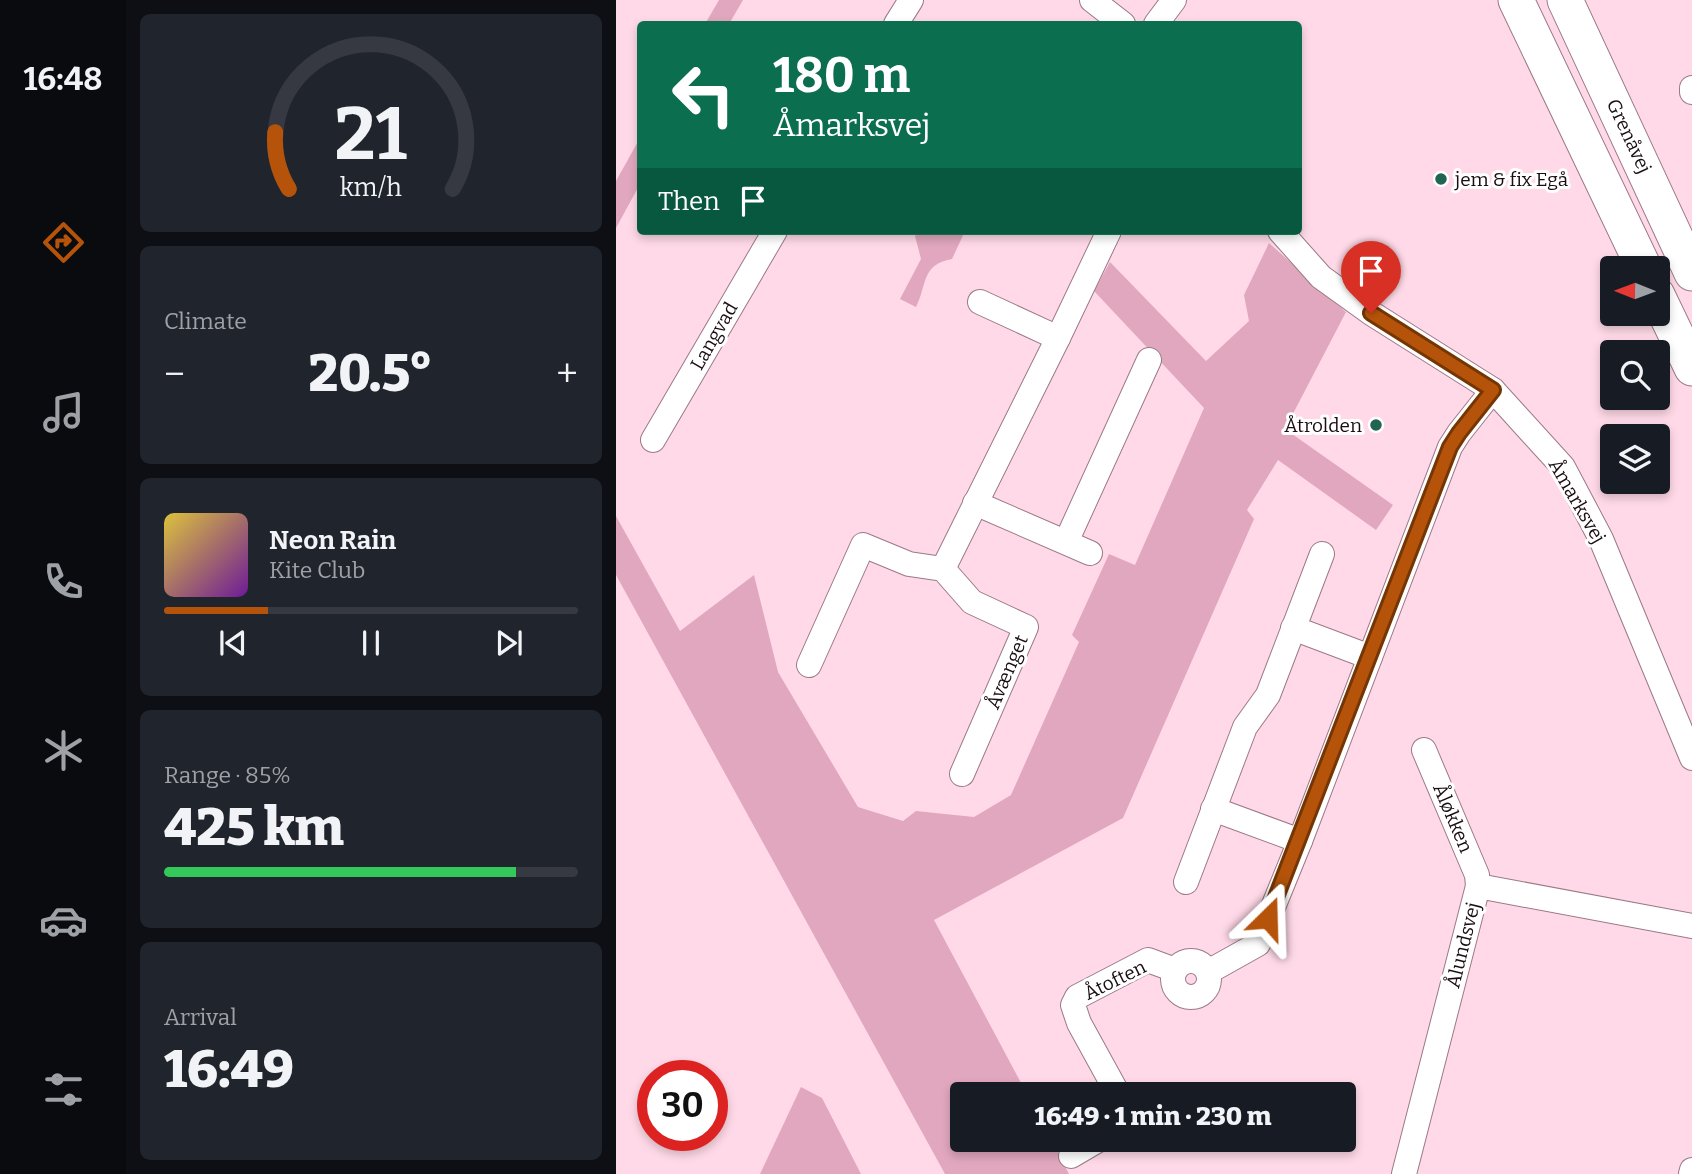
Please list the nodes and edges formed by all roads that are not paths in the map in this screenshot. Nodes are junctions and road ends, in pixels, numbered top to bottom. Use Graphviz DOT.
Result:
graph roads {
  1 [pos="911,0"];
  2 [pos="1092,0"];
  3 [pos="1174,0"];
  4 [pos="1516,0"];
  5 [pos="1565,0"];
  6 [pos="898,21"];
  7 [pos="1119,21"];
  8 [pos="1158,21"];
  9 [pos="773,235"];
  10 [pos="1107,235"];
  11 [pos="1284,235"];
  12 [pos="1638,256"];
  13 [pos="1692,273"];
  14 [pos="980,302"];
  15 [pos="1670,322"];
  16 [pos="1058,338"];
  17 [pos="1149,360"];
  18 [pos="1692,368"];
  19 [pos="1493,390"];
  20 [pos="653,440"];
  21 [pos="975,503"];
  22 [pos="1066,542"];
  23 [pos="1090,553"];
  24 [pos="1322,554"];
  25 [pos="943,569"];
  26 [pos="1293,628"];
  27 [pos="1370,657"];
  28 [pos="808,665"];
  29 [pos="1424,750"];
  30 [pos="1692,758"];
  31 [pos="962,774"];
  32 [pos="1213,809"];
  33 [pos="1300,842"];
  34 [pos="1186,882"];
  35 [pos="1478,886"];
  36 [pos="1692,926"];
  37 [pos="1111,1082"];
  38 [pos="1078,1152"];
  39 [pos="1071,1156"];
  40 [pos="1405,1174"];
  1 -- 6 [label="street"];
  2 -- 7 [label="street"];
  3 -- 8 [label="street"];
  4 -- 12 [label="main road"];
  5 -- 13 [label="main road, Grenåvej"];
  9 -- 20 [label="street, Langvad"];
  10 -- 16 [label="street"];
  11 -- 19 [label="street, Åmarksvej"];
  14 -- 16 [label="street"];
  15 -- 18 [label="main road"];
  16 -- 21 [label="street"];
  17 -- 22 [label="street"];
  19 -- 27 [label="street, Åtoften"];
  19 -- 30 [label="street, Åmarksvej"];
  21 -- 22 [label="street"];
  21 -- 25 [label="street"];
  22 -- 23 [label="street"];
  24 -- 26 [label="street"];
  25 -- 28 [label="street"];
  25 -- 31 [label="street, Åvænget"];
  26 -- 27 [label="street"];
  26 -- 32 [label="street"];
  27 -- 33 [label="street, Åtoften"];
  29 -- 35 [label="street, Åløkken"];
  32 -- 33 [label="street"];
  32 -- 34 [label="street"];
  33 -- 37 [label="street, Åtoften"];
  35 -- 36 [label="street, Ålundsvej"];
  35 -- 40 [label="street, Ålundsvej"];
  38 -- 39 [label="street"];
}
